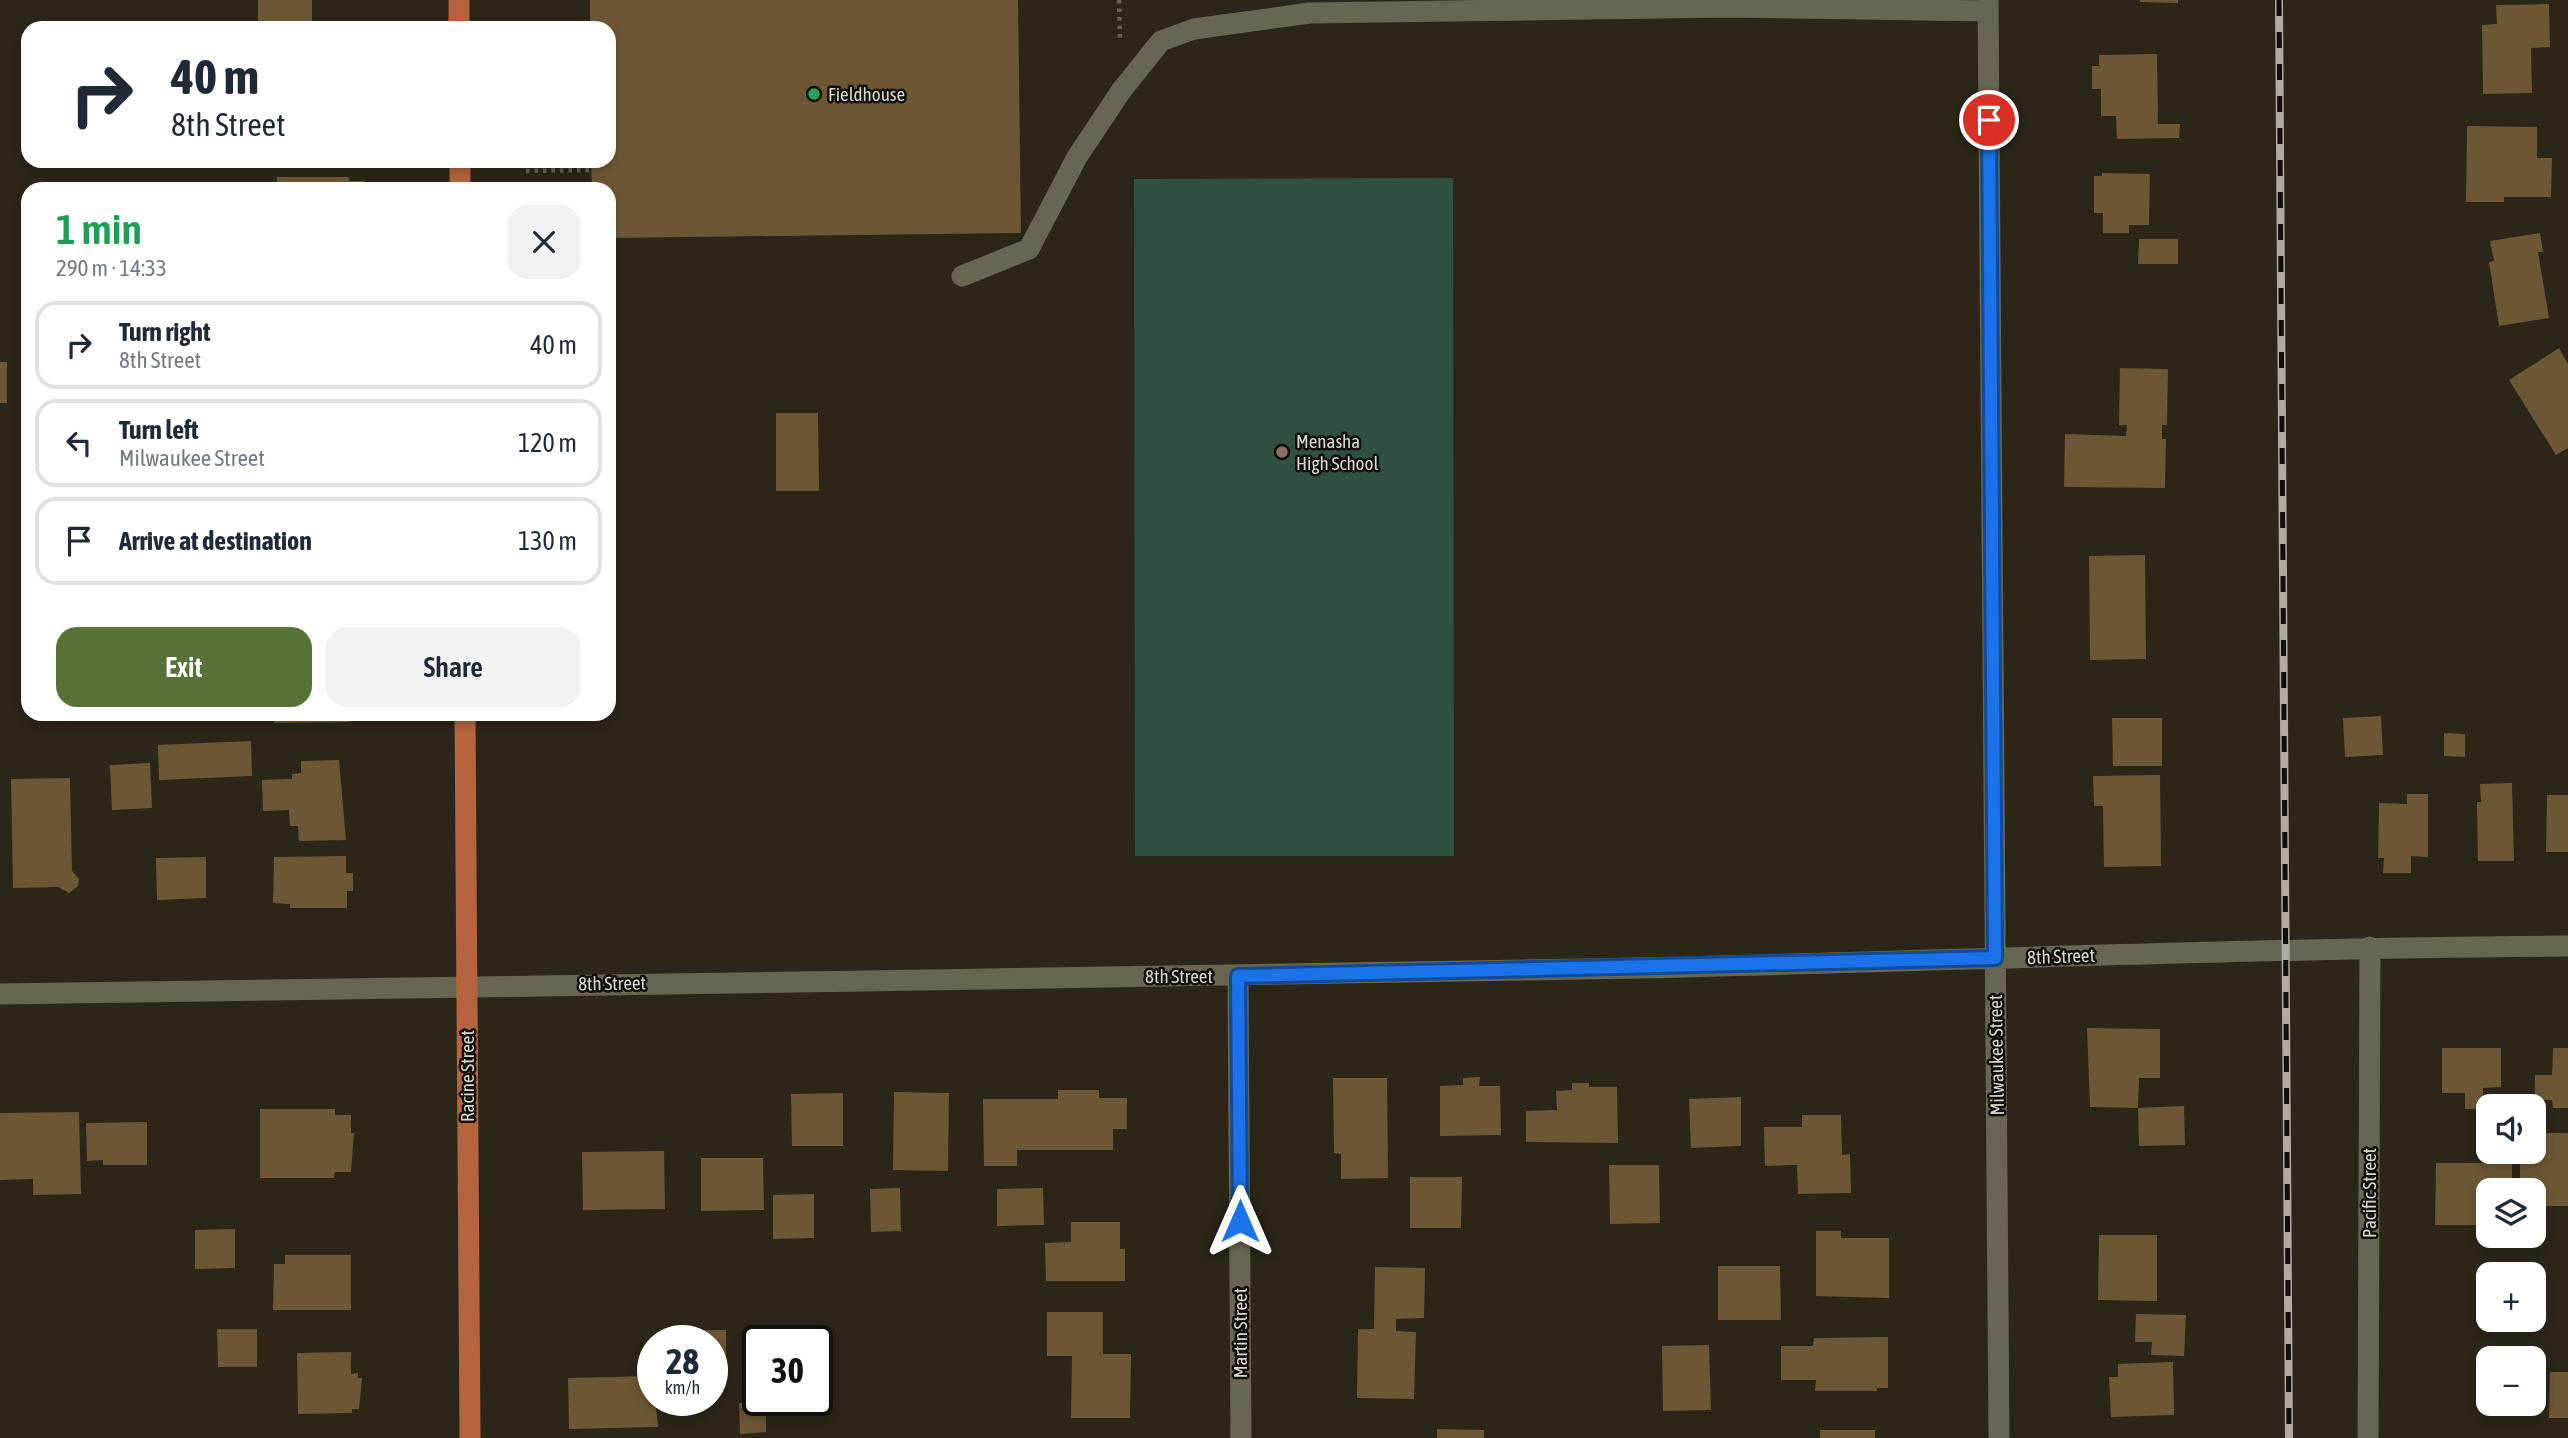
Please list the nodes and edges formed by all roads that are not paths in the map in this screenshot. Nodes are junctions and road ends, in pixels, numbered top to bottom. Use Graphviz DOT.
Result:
graph roads {
  1 [pos="459,0"];
  2 [pos="1988,5"];
  3 [pos="459,21"];
  4 [pos="962,276"];
  5 [pos="465,721"];
  6 [pos="2568,946"];
  7 [pos="2370,947"];
  8 [pos="1995,958"];
  9 [pos="1238,976"];
  10 [pos="467,987"];
  11 [pos="0,994"];
  12 [pos="470,1438"];
  13 [pos="1241,1438"];
  14 [pos="1999,1438"];
  15 [pos="2368,1438"];
  1 -- 3 [label="main road"];
  2 -- 4 [label="street"];
  2 -- 8 [label="street, Milwaukee Street"];
  5 -- 10 [label="main road, Racine Street"];
  6 -- 7 [label="street, 8th Street"];
  7 -- 8 [label="street, 8th Street"];
  7 -- 15 [label="street, Pacific Street"];
  8 -- 9 [label="street, 8th Street"];
  8 -- 14 [label="street, Milwaukee Street"];
  9 -- 10 [label="street, 8th Street"];
  9 -- 13 [label="street, Martin Street"];
  10 -- 11 [label="street, 8th Street"];
  10 -- 12 [label="main road, Racine Street"];
}
